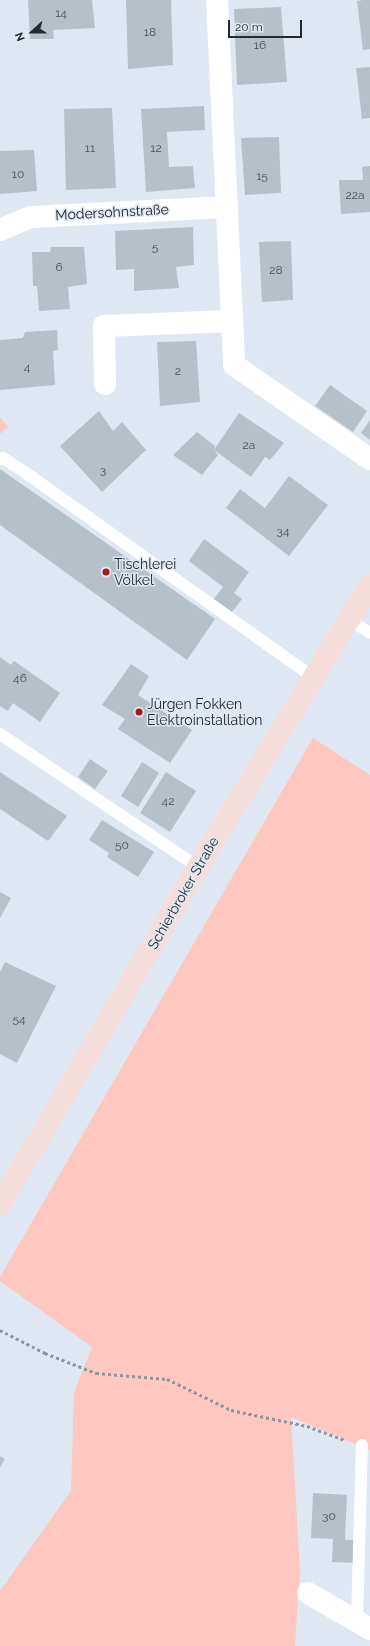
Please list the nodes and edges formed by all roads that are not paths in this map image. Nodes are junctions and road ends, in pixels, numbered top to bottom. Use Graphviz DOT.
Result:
graph roads {
  1 [pos="217,0"];
  2 [pos="227,207"];
  3 [pos="0,230"];
  4 [pos="232,321"];
  5 [pos="105,384"];
  6 [pos="0,459"];
  7 [pos="370,459"];
  8 [pos="370,585"];
  9 [pos="348,619"];
  10 [pos="370,633"];
  11 [pos="312,676"];
  12 [pos="0,734"];
  13 [pos="198,867"];
  14 [pos="0,1205"];
  15 [pos="362,1445"];
  16 [pos="308,1593"];
  17 [pos="363,1625"];
  1 -- 2 [label="street"];
  2 -- 3 [label="street, Modersohnstraße"];
  2 -- 4 [label="street"];
  4 -- 5 [label="street"];
  4 -- 7 [label="street"];
  6 -- 11 [label="lane"];
  8 -- 9 [label="main road, Schierbroker Straße"];
  9 -- 10 [label="lane"];
  9 -- 11 [label="main road, Schierbroker Straße"];
  11 -- 13 [label="main road, Schierbroker Straße"];
  12 -- 13 [label="lane"];
  13 -- 14 [label="main road, Schierbroker Straße"];
  15 -- 17 [label="lane"];
  16 -- 17 [label="street"];
}
